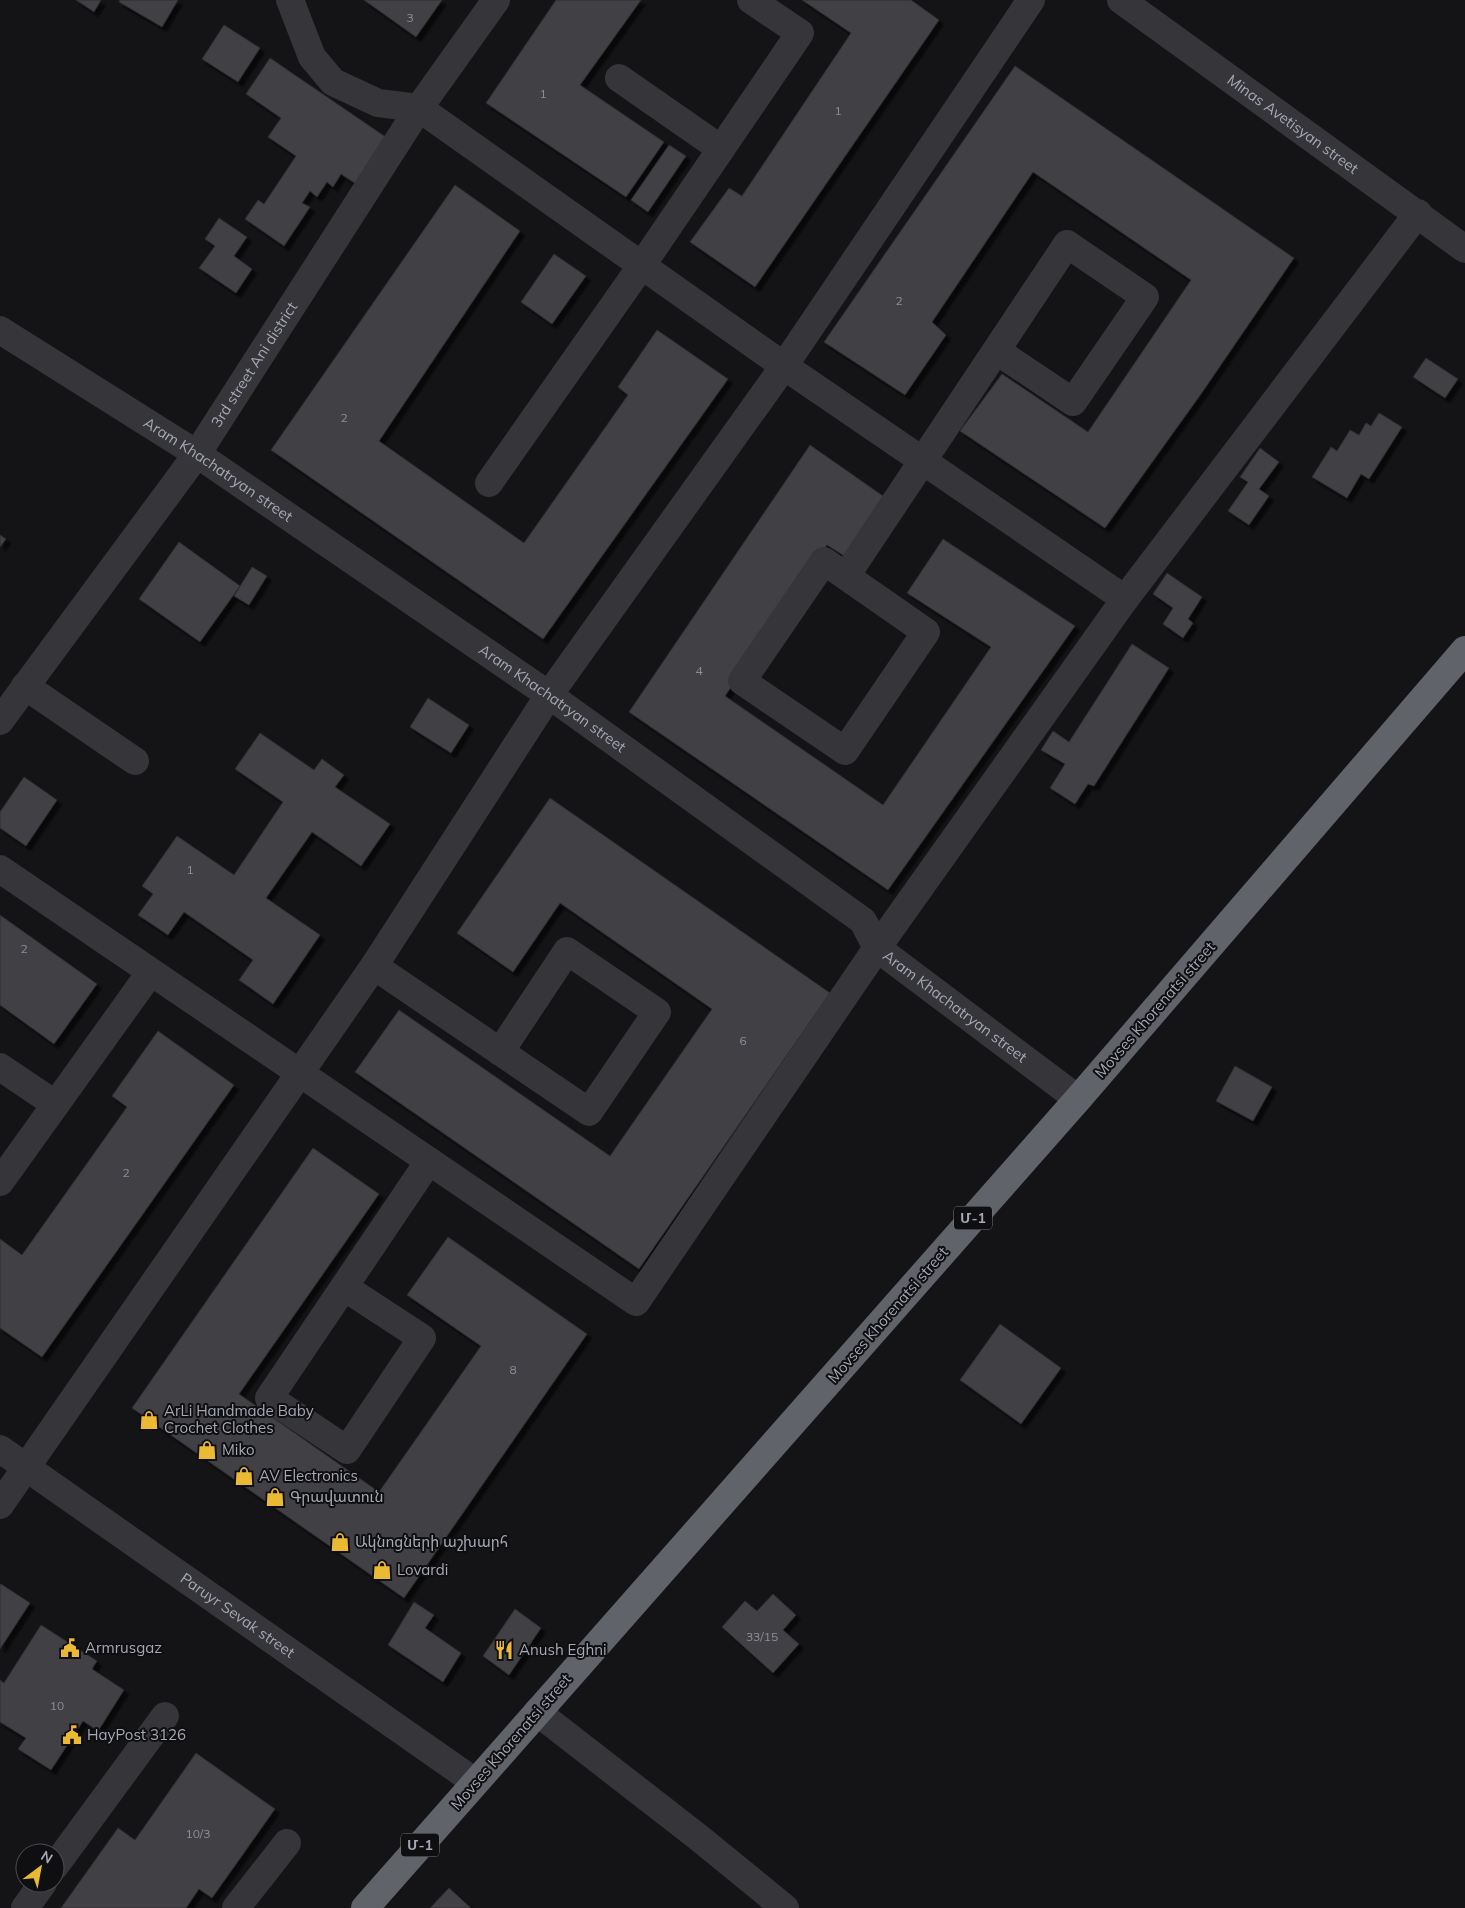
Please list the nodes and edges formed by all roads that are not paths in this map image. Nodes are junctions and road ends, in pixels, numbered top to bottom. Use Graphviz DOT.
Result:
graph roads {
  1 [pos="496,0"];
  2 [pos="751,0"];
  3 [pos="1031,0"];
  4 [pos="1122,0"];
  5 [pos="294,3"];
  6 [pos="619,78"];
  7 [pos="419,108"];
  8 [pos="721,149"];
  9 [pos="1418,213"];
  10 [pos="1465,249"];
  11 [pos="642,265"];
  12 [pos="0,330"];
  13 [pos="996,351"];
  14 [pos="784,366"];
  15 [pos="197,454"];
  16 [pos="924,461"];
  17 [pos="489,483"];
  18 [pos="846,576"];
  19 [pos="1125,599"];
  20 [pos="1465,650"];
  21 [pos="25,686"];
  22 [pos="549,695"];
  23 [pos="0,721"];
  24 [pos="135,761"];
  25 [pos="0,869"];
  26 [pos="877,948"];
  27 [pos="374,966"];
  28 [pos="150,972"];
  29 [pos="500,1052"];
  30 [pos="0,1067"];
  31 [pos="301,1073"];
  32 [pos="1078,1099"];
  33 [pos="55,1104"];
  34 [pos="429,1160"];
  35 [pos="0,1182"];
  36 [pos="344,1286"];
  37 [pos="0,1449"];
  38 [pos="26,1467"];
  39 [pos="0,1505"];
  40 [pos="537,1712"];
  41 [pos="165,1716"];
  42 [pos="475,1782"];
  43 [pos="287,1843"];
  44 [pos="65,1852"];
  45 [pos="35,1893"];
  46 [pos="24,1908"];
  47 [pos="236,1908"];
  48 [pos="365,1908"];
  49 [pos="785,1908"];
  1 -- 7 [label="street, 3rd street Ani district"];
  2 -- 8 [label="street"];
  3 -- 14 [label="street"];
  4 -- 9 [label="street, Minas Avetisyan street"];
  5 -- 7 [label="street"];
  6 -- 8 [label="street"];
  7 -- 11 [label="street"];
  7 -- 15 [label="street, 3rd street Ani district"];
  8 -- 11 [label="street"];
  9 -- 10 [label="street, Minas Avetisyan street"];
  9 -- 19 [label="street"];
  11 -- 14 [label="street"];
  11 -- 17 [label="street"];
  12 -- 15 [label="street, Aram Khachatryan street"];
  13 -- 13 [label="street"];
  13 -- 16 [label="street"];
  14 -- 16 [label="street"];
  14 -- 22 [label="street"];
  15 -- 21 [label="street, 3rd street Ani district"];
  15 -- 22 [label="street, Aram Khachatryan street"];
  16 -- 18 [label="street"];
  16 -- 19 [label="street"];
  18 -- 18 [label="street"];
  19 -- 26 [label="street"];
  20 -- 32 [label="highway, Movses Khorenatsi street / Մ-1"];
  21 -- 23 [label="street, 3rd street Ani district"];
  21 -- 24 [label="street"];
  22 -- 26 [label="street, Aram Khachatryan street"];
  22 -- 27 [label="street"];
  25 -- 28 [label="street"];
  26 -- 32 [label="street, Aram Khachatryan street"];
  26 -- 34 [label="street"];
  27 -- 29 [label="street"];
  27 -- 31 [label="street"];
  28 -- 31 [label="street"];
  28 -- 33 [label="street"];
  29 -- 29 [label="street"];
  30 -- 33 [label="street"];
  31 -- 34 [label="street"];
  31 -- 38 [label="street"];
  32 -- 40 [label="highway, Movses Khorenatsi street / Մ-1"];
  33 -- 35 [label="street"];
  34 -- 36 [label="street"];
  36 -- 36 [label="street"];
  37 -- 38 [label="street, Paruyr Sevak street"];
  38 -- 39 [label="street"];
  38 -- 42 [label="street, Paruyr Sevak street"];
  40 -- 42 [label="highway, Movses Khorenatsi street / Մ-1"];
  40 -- 49 [label="street"];
  41 -- 44 [label="street"];
  42 -- 48 [label="highway, Movses Khorenatsi street / Մ-1"];
  43 -- 47 [label="street"];
  45 -- 46 [label="street"];
}
